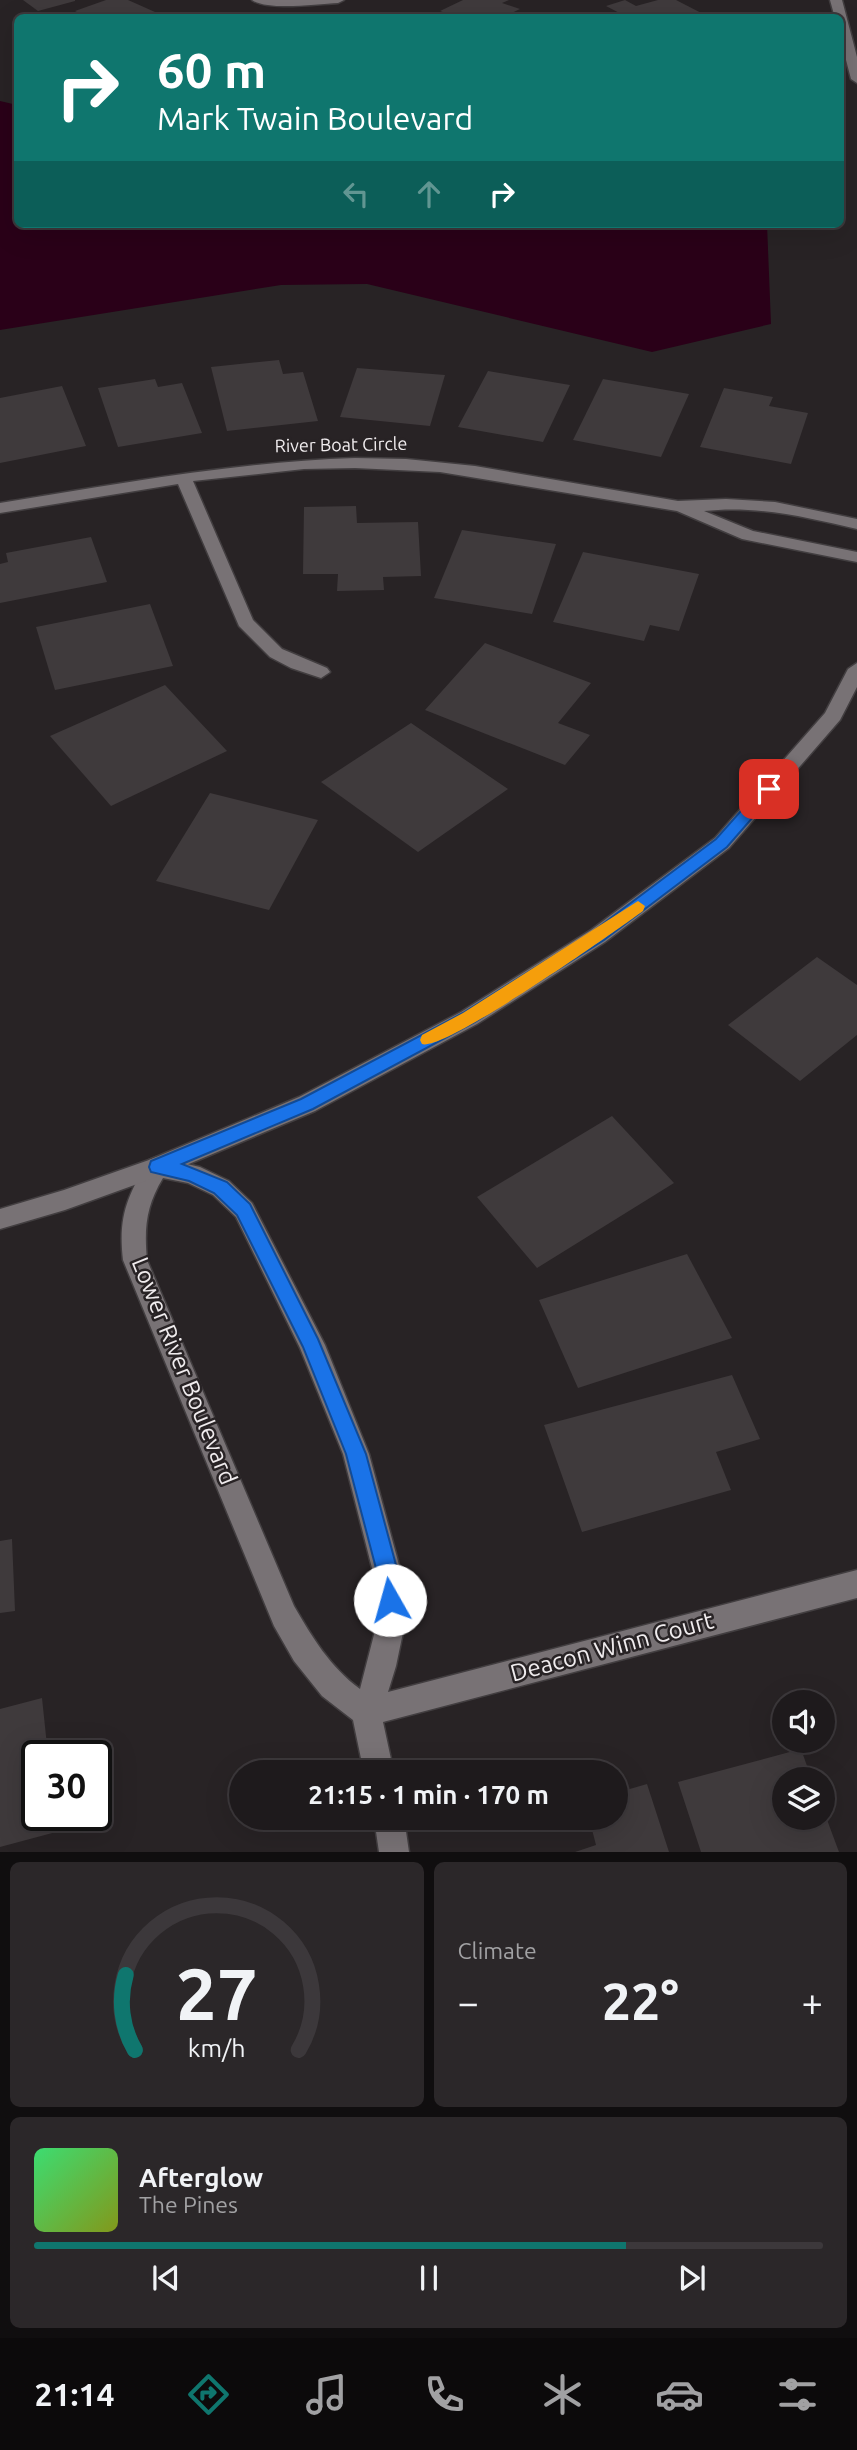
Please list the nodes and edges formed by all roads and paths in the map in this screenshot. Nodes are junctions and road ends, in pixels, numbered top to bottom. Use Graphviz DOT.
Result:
graph roads {
  1 [pos="258,0"];
  2 [pos="338,0"];
  3 [pos="844,30"];
  4 [pos="857,79"];
  5 [pos="184,479"];
  6 [pos="681,507"];
  7 [pos="0,508"];
  8 [pos="857,524"];
  9 [pos="857,557"];
  10 [pos="857,669"];
  11 [pos="321,672"];
  12 [pos="158,1167"];
  13 [pos="0,1219"];
  14 [pos="857,1584"];
  15 [pos="366,1712"];
  16 [pos="376,1760"];
  17 [pos="391,1830"];
  18 [pos="394,1852"];
  1 -- 2 [label="street"];
  3 -- 4 [label="street"];
  5 -- 6 [label="street, River Boat Circle"];
  5 -- 7 [label="street, River Boat Circle"];
  5 -- 11 [label="street"];
  6 -- 8 [label="street, River Boat Circle"];
  6 -- 9 [label="street, River Boat Circle"];
  10 -- 12 [label="street"];
  12 -- 13 [label="street"];
  12 -- 15 [label="street, Lower River Boulevard"];
  12 -- 15 [label="street"];
  14 -- 15 [label="street, Deacon Winn Court"];
  15 -- 16 [label="street"];
  17 -- 18 [label="street"];
}
